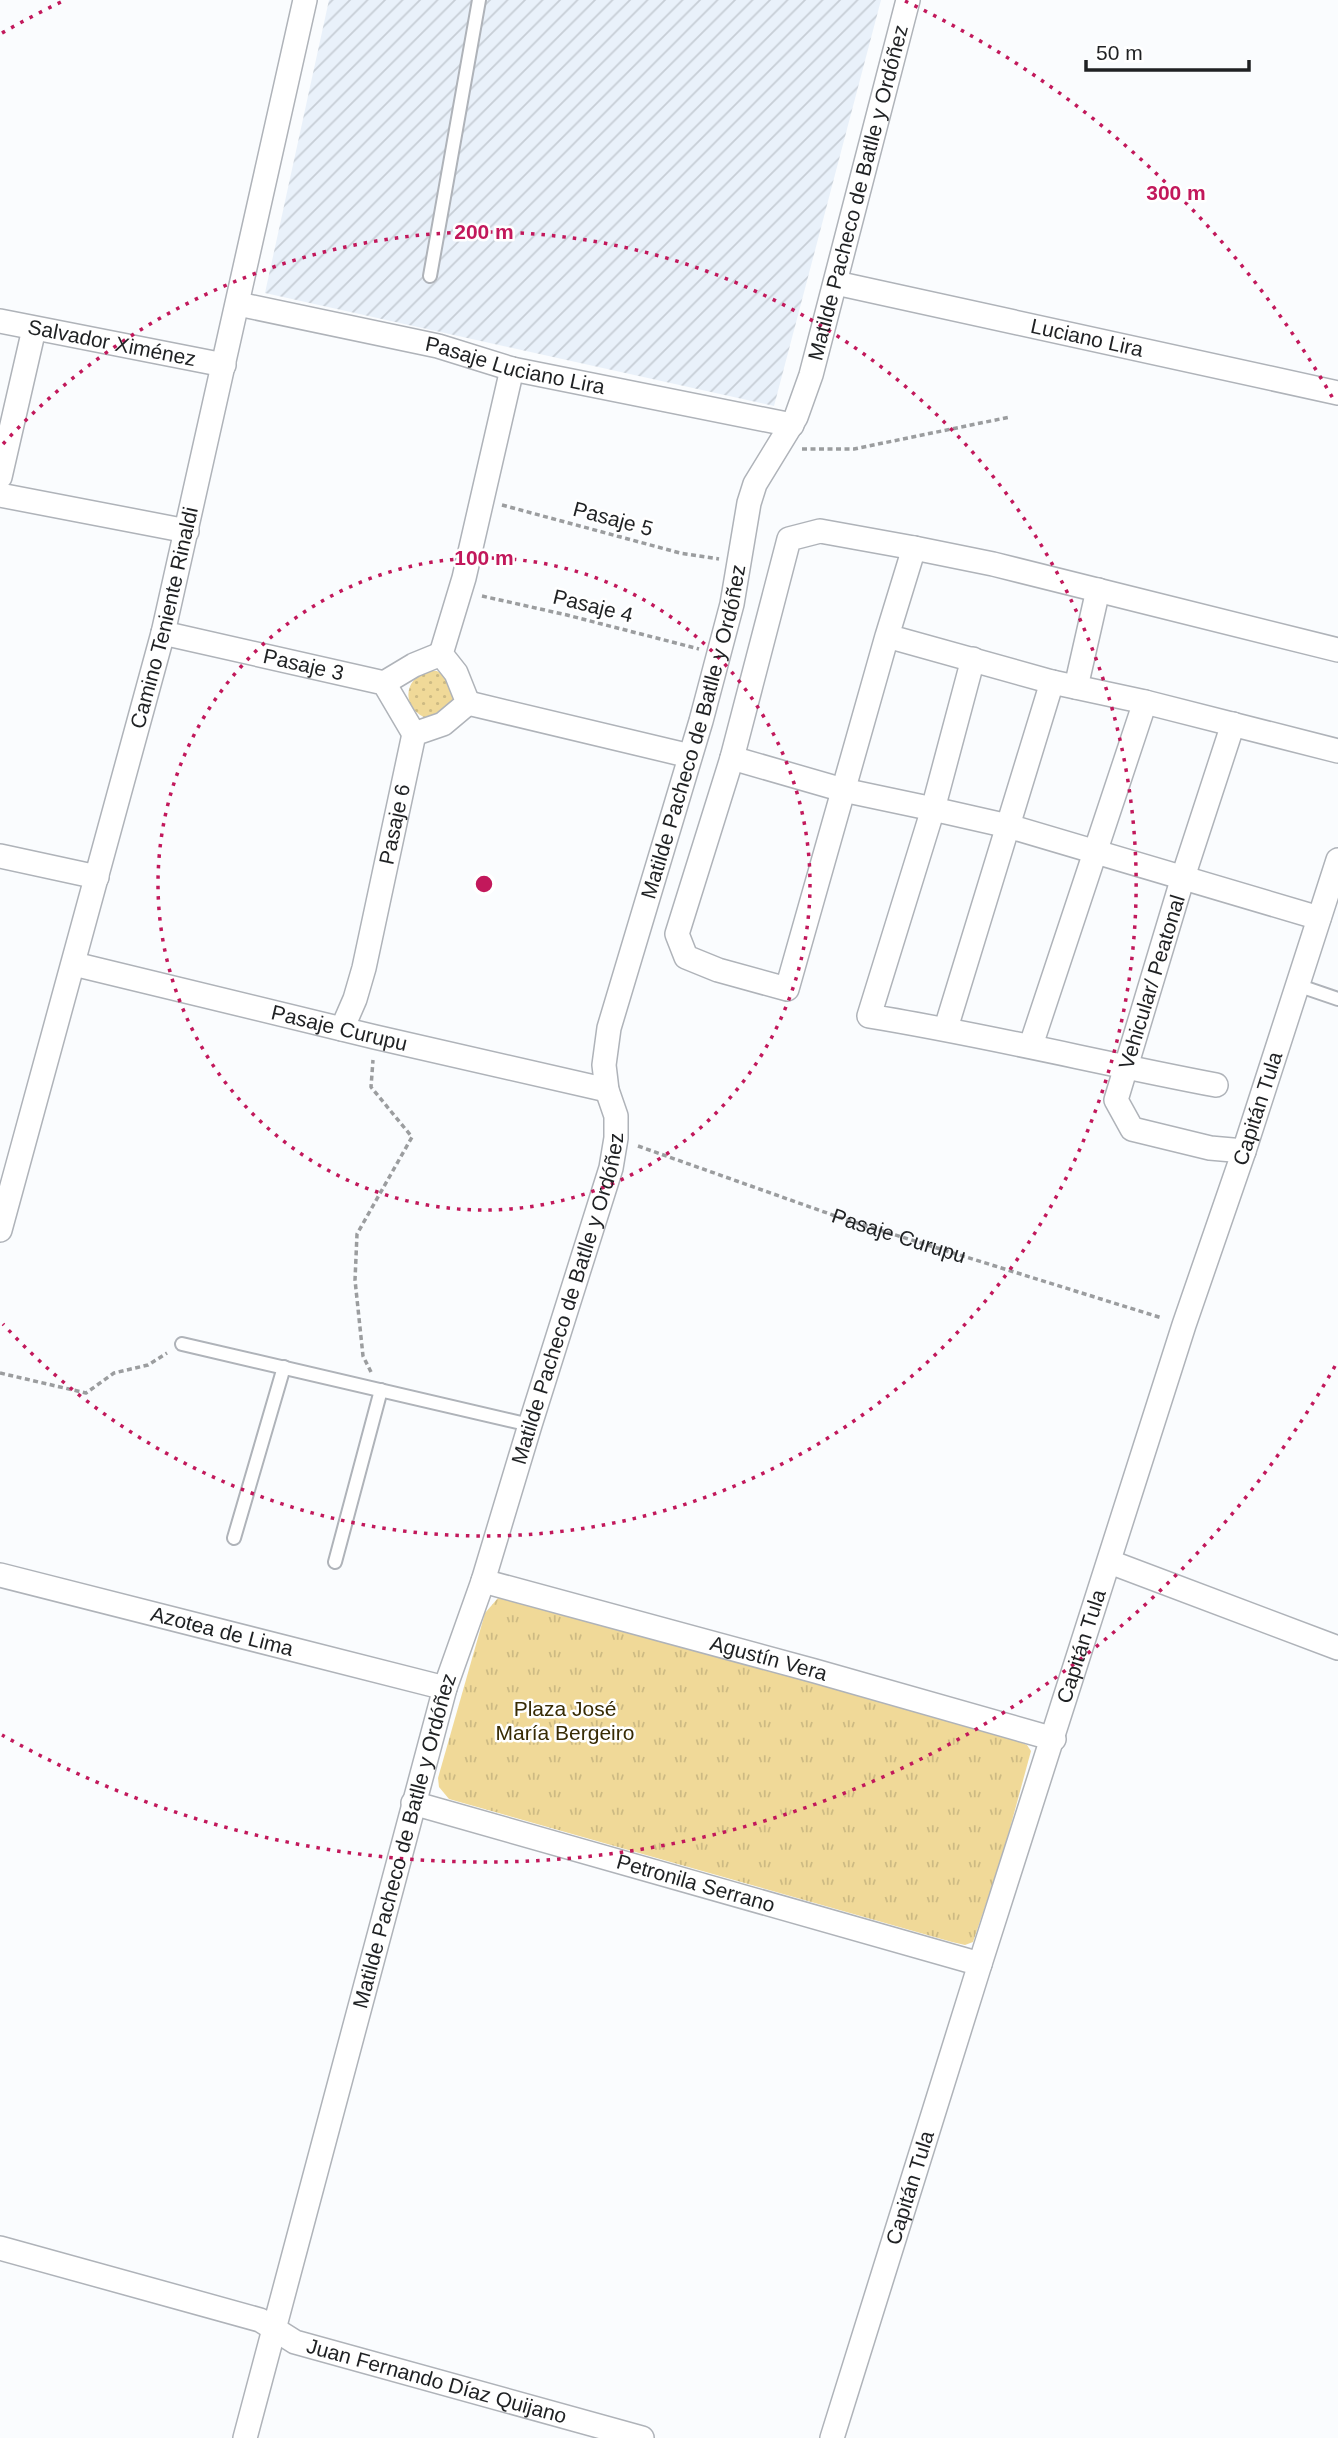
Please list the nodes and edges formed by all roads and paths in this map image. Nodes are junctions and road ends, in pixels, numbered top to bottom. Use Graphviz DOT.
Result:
graph roads {
  1 [pos="305,0"];
  2 [pos="479,0"];
  3 [pos="908,0"];
  4 [pos="430,276"];
  5 [pos="836,284"];
  6 [pos="238,304"];
  7 [pos="0,321"];
  8 [pos="34,329"];
  9 [pos="224,365"];
  10 [pos="512,369"];
  11 [pos="1338,393"];
  12 [pos="1010,416"];
  13 [pos="792,425"];
  14 [pos="0,477"];
  15 [pos="0,495"];
  16 [pos="482,500"];
  17 [pos="187,531"];
  18 [pos="914,548"];
  19 [pos="738,562"];
  20 [pos="1098,590"];
  21 [pos="460,591"];
  22 [pos="163,633"];
  23 [pos="887,636"];
  24 [pos="1338,650"];
  25 [pos="718,653"];
  26 [pos="441,654"];
  27 [pos="973,659"];
  28 [pos="1052,682"];
  29 [pos="384,683"];
  30 [pos="1076,687"];
  31 [pos="1145,702"];
  32 [pos="468,703"];
  33 [pos="1233,724"];
  34 [pos="414,734"];
  35 [pos="1338,751"];
  36 [pos="690,756"];
  37 [pos="732,758"];
  38 [pos="843,790"];
  39 [pos="933,809"];
  40 [pos="1008,826"];
  41 [pos="1096,852"];
  42 [pos="0,856"];
  43 [pos="1338,860"];
  44 [pos="97,877"];
  45 [pos="1183,877"];
  46 [pos="1319,918"];
  47 [pos="74,964"];
  48 [pos="1297,985"];
  49 [pos="1338,999"];
  50 [pos="946,1028"];
  51 [pos="342,1029"];
  52 [pos="375,1037"];
  53 [pos="1031,1045"];
  54 [pos="1126,1068"];
  55 [pos="1216,1085"];
  56 [pos="607,1090"];
  57 [pos="616,1138"];
  58 [pos="1244,1151"];
  59 [pos="5,1191"];
  60 [pos="0,1230"];
  61 [pos="1184,1325"];
  62 [pos="182,1344"];
  63 [pos="284,1367"];
  64 [pos="0,1373"];
  65 [pos="381,1390"];
  66 [pos="530,1425"];
  67 [pos="234,1538"];
  68 [pos="335,1562"];
  69 [pos="1110,1562"];
  70 [pos="0,1575"];
  71 [pos="484,1581"];
  72 [pos="1338,1648"];
  73 [pos="445,1688"];
  74 [pos="1054,1739"];
  75 [pos="413,1803"];
  76 [pos="980,1964"];
  77 [pos="0,2248"];
  78 [pos="275,2330"];
  79 [pos="245,2438"];
  80 [pos="642,2438"];
  81 [pos="832,2438"];
  1 -- 6 [label="street, Camino Teniente Rinaldi"];
  2 -- 4 [label="lane"];
  3 -- 5 [label="street, Matilde Pacheco de Batlle y Ordóñez"];
  5 -- 11 [label="street, Luciano Lira"];
  5 -- 13 [label="street, Matilde Pacheco de Batlle y Ordóñez"];
  6 -- 9 [label="street, Camino Teniente Rinaldi"];
  6 -- 10 [label="street, Pasaje Luciano Lira"];
  7 -- 8 [label="street, Salvador Ximénez"];
  8 -- 9 [label="street, Salvador Ximénez"];
  8 -- 14 [label="street"];
  9 -- 17 [label="street, Camino Teniente Rinaldi"];
  10 -- 13 [label="street, Pasaje Luciano Lira"];
  10 -- 16 [label="street"];
  12 -- 13 [label="path"];
  13 -- 19 [label="street, Matilde Pacheco de Batlle y Ordóñez"];
  15 -- 17 [label="street"];
  16 -- 19 [label="path, Pasaje 5"];
  16 -- 21 [label="street"];
  17 -- 22 [label="street, Camino Teniente Rinaldi"];
  18 -- 20 [label="street"];
  18 -- 23 [label="street"];
  18 -- 37 [label="street"];
  19 -- 25 [label="street, Matilde Pacheco de Batlle y Ordóñez"];
  20 -- 24 [label="street"];
  20 -- 30 [label="street"];
  21 -- 25 [label="path, Pasaje 4"];
  21 -- 26 [label="street"];
  22 -- 29 [label="street, Pasaje 3"];
  22 -- 44 [label="street, Camino Teniente Rinaldi"];
  23 -- 27 [label="street"];
  23 -- 38 [label="street"];
  25 -- 36 [label="street, Matilde Pacheco de Batlle y Ordóñez"];
  26 -- 29 [label="street"];
  26 -- 32 [label="street"];
  27 -- 28 [label="street"];
  27 -- 39 [label="street"];
  28 -- 30 [label="street"];
  28 -- 40 [label="street"];
  29 -- 34 [label="street"];
  30 -- 31 [label="street"];
  31 -- 33 [label="street"];
  31 -- 41 [label="street"];
  32 -- 34 [label="street"];
  32 -- 36 [label="street"];
  33 -- 35 [label="street"];
  33 -- 45 [label="street, Vehicular/ Peatonal"];
  34 -- 51 [label="street, Pasaje 6"];
  36 -- 56 [label="street, Matilde Pacheco de Batlle y Ordóñez"];
  37 -- 38 [label="street"];
  37 -- 38 [label="street"];
  38 -- 39 [label="street"];
  39 -- 40 [label="street"];
  39 -- 50 [label="street"];
  40 -- 41 [label="street"];
  40 -- 50 [label="street"];
  41 -- 45 [label="street"];
  41 -- 53 [label="street"];
  42 -- 44 [label="street"];
  43 -- 46 [label="street, Capitán Tula"];
  44 -- 47 [label="street, Camino Teniente Rinaldi"];
  45 -- 46 [label="street"];
  45 -- 54 [label="street, Vehicular/ Peatonal"];
  46 -- 48 [label="street, Capitán Tula"];
  47 -- 51 [label="street, Pasaje Curupu"];
  47 -- 59 [label="street, Camino Teniente Rinaldi"];
  48 -- 49 [label="lane"];
  48 -- 58 [label="street, Capitán Tula"];
  50 -- 53 [label="street"];
  51 -- 52 [label="street, Pasaje Curupu"];
  52 -- 56 [label="street, Pasaje Curupu"];
  52 -- 65 [label="path"];
  53 -- 54 [label="street"];
  54 -- 55 [label="street"];
  54 -- 58 [label="street, Vehicular/ Peatonal"];
  56 -- 57 [label="street, Matilde Pacheco de Batlle y Ordóñez"];
  57 -- 61 [label="path, Pasaje Curupu"];
  57 -- 66 [label="street, Matilde Pacheco de Batlle y Ordóñez"];
  58 -- 61 [label="street, Capitán Tula"];
  59 -- 60 [label="street, Camino Teniente Rinaldi"];
  61 -- 69 [label="street, Capitán Tula"];
  62 -- 63 [label="lane"];
  62 -- 64 [label="path"];
  63 -- 65 [label="lane"];
  63 -- 67 [label="lane"];
  65 -- 66 [label="lane"];
  65 -- 68 [label="lane"];
  66 -- 71 [label="street, Matilde Pacheco de Batlle y Ordóñez"];
  69 -- 72 [label="street"];
  69 -- 74 [label="street, Capitán Tula"];
  70 -- 73 [label="street, Azotea de Lima"];
  71 -- 73 [label="street, Matilde Pacheco de Batlle y Ordóñez"];
  71 -- 74 [label="street, Agustín Vera"];
  73 -- 75 [label="street, Matilde Pacheco de Batlle y Ordóñez"];
  74 -- 76 [label="street, Capitán Tula"];
  75 -- 76 [label="street, Petronila Serrano"];
  75 -- 78 [label="street, Matilde Pacheco de Batlle y Ordóñez"];
  76 -- 81 [label="street, Capitán Tula"];
  77 -- 78 [label="street, Juan Fernando Díaz Quijano"];
  78 -- 79 [label="street, Matilde Pacheco de Batlle y Ordóñez"];
  78 -- 80 [label="street, Juan Fernando Díaz Quijano"];
}
